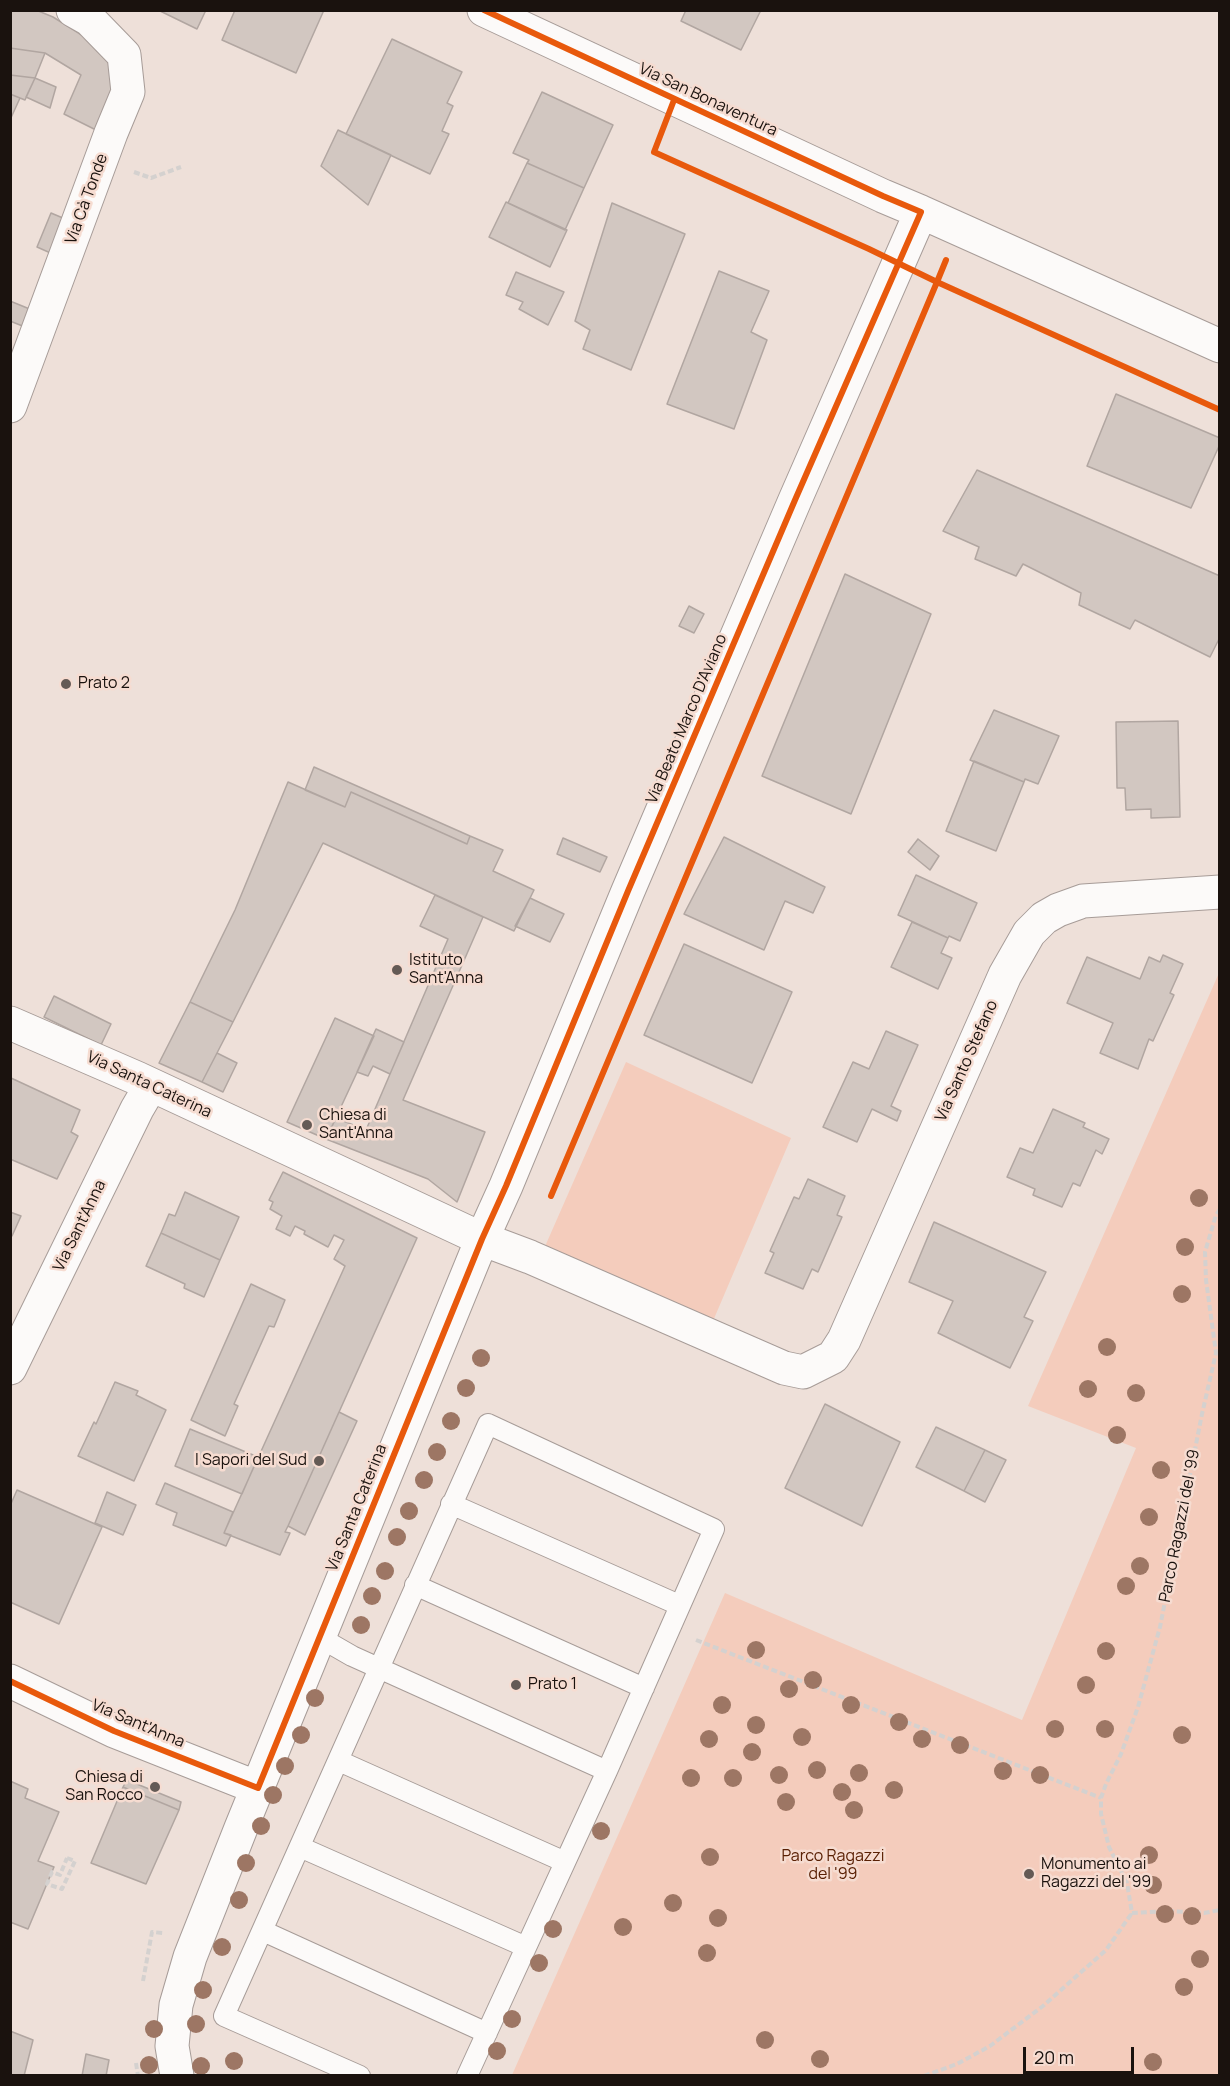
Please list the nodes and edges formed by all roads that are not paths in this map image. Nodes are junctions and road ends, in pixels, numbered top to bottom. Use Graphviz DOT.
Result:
graph roads {
  1 [pos="73,10"];
  2 [pos="484,10"];
  3 [pos="921,212"];
  4 [pos="1220,346"];
  5 [pos="10,406"];
  6 [pos="1220,892"];
  7 [pos="10,1023"];
  8 [pos="151,1085"];
  9 [pos="482,1239"];
  10 [pos="818,1366"];
  11 [pos="10,1368"];
  12 [pos="451,1504"];
  13 [pos="415,1585"];
  14 [pos="679,1605"];
  15 [pos="319,1637"];
  16 [pos="379,1668"];
  17 [pos="10,1681"];
  18 [pos="644,1688"];
  19 [pos="339,1761"];
  20 [pos="607,1771"];
  21 [pos="258,1788"];
  22 [pos="300,1847"];
  23 [pos="565,1862"];
  24 [pos="263,1931"];
  25 [pos="526,1947"];
  26 [pos="487,2033"];
  27 [pos="177,2076"];
  28 [pos="360,2076"];
  29 [pos="467,2076"];
  1 -- 5 [label="street, Via Cà Tonde"];
  2 -- 3 [label="street, Via San Bonaventura"];
  3 -- 4 [label="street, Via San Bonaventura"];
  3 -- 9 [label="street, Via Beato Marco D'Aviano"];
  6 -- 10 [label="street, Via Santo Stefano"];
  7 -- 8 [label="street, Via Santa Caterina"];
  8 -- 9 [label="street, Via Santa Caterina"];
  8 -- 11 [label="street, Via Sant'Anna"];
  9 -- 10 [label="street, Via Santa Caterina"];
  9 -- 15 [label="street, Via Santa Caterina"];
  12 -- 13 [label="lane"];
  12 -- 14 [label="lane"];
  12 -- 14 [label="lane"];
  13 -- 16 [label="lane"];
  13 -- 18 [label="lane"];
  14 -- 18 [label="lane"];
  15 -- 16 [label="lane"];
  15 -- 21 [label="street, Via Santa Caterina"];
  16 -- 19 [label="lane"];
  16 -- 20 [label="lane"];
  17 -- 21 [label="street, Via Sant'Anna"];
  18 -- 20 [label="lane"];
  19 -- 22 [label="lane"];
  19 -- 23 [label="lane"];
  20 -- 23 [label="lane"];
  21 -- 27 [label="street, Via Santa Caterina"];
  22 -- 24 [label="lane"];
  22 -- 25 [label="lane"];
  23 -- 25 [label="lane"];
  24 -- 26 [label="lane"];
  24 -- 28 [label="lane"];
  25 -- 26 [label="lane"];
  26 -- 29 [label="lane"];
}
